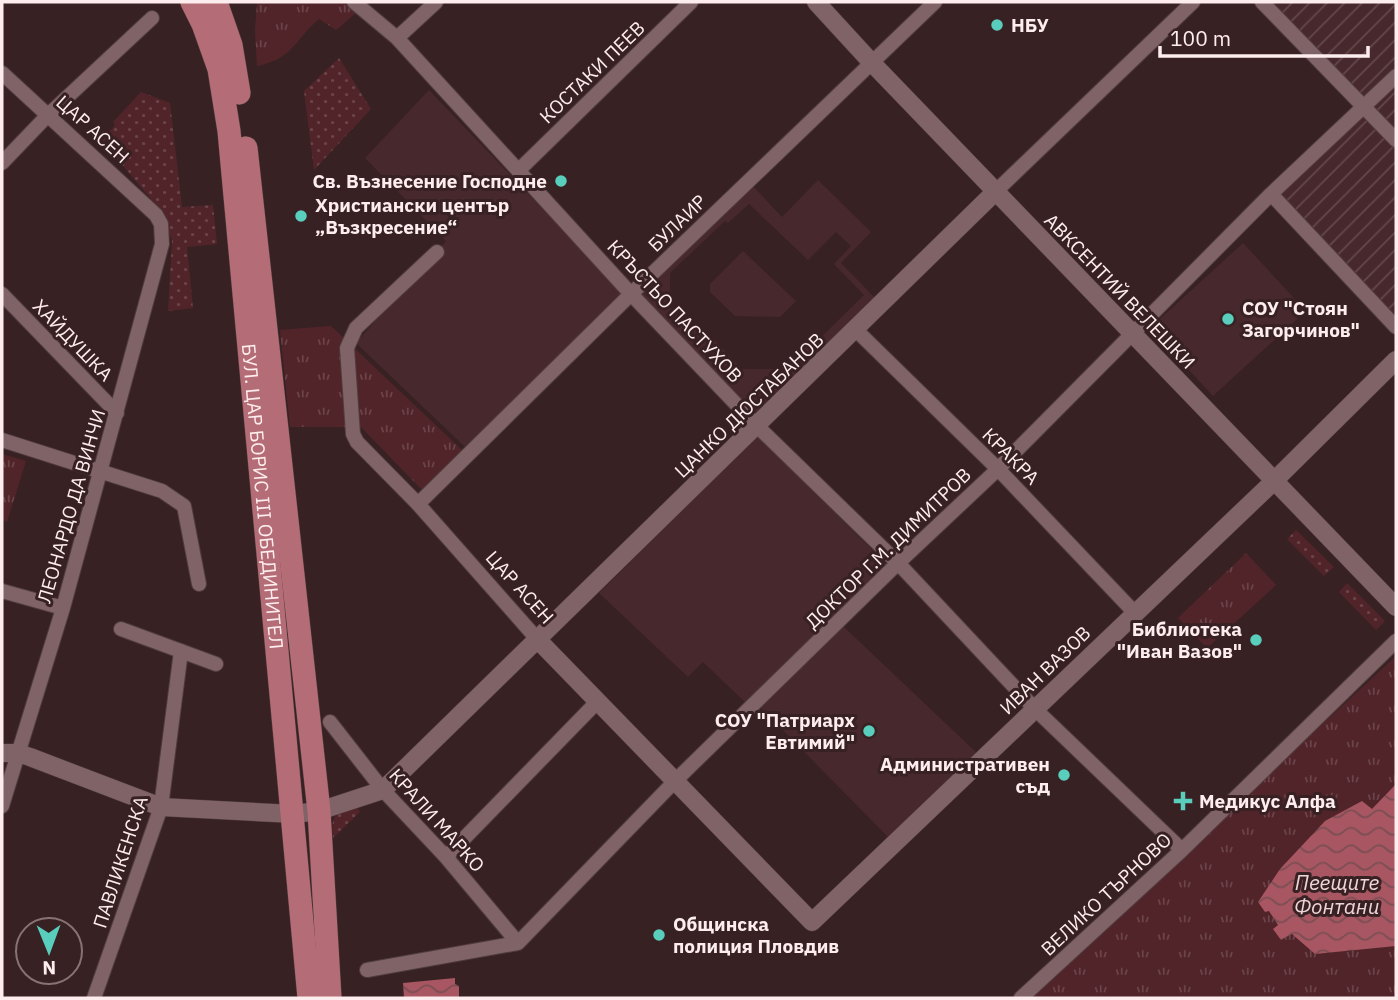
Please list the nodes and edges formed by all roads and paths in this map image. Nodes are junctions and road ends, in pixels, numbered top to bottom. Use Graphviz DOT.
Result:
graph roads {
  1 [pos="192,2"];
  2 [pos="216,2"];
  3 [pos="235,2"];
  4 [pos="354,2"];
  5 [pos="436,2"];
  6 [pos="691,2"];
  7 [pos="816,2"];
  8 [pos="934,2"];
  9 [pos="1193,2"];
  10 [pos="1262,2"];
  11 [pos="152,18"];
  12 [pos="397,38"];
  13 [pos="231,45"];
  14 [pos="872,63"];
  15 [pos="2,73"];
  16 [pos="1396,76"];
  17 [pos="1364,108"];
  18 [pos="47,116"];
  19 [pos="1396,140"];
  20 [pos="2,163"];
  21 [pos="519,170"];
  22 [pos="995,192"];
  23 [pos="1270,194"];
  24 [pos="156,215"];
  25 [pos="437,252"];
  26 [pos="2,294"];
  27 [pos="631,294"];
  28 [pos="1396,327"];
  29 [pos="856,330"];
  30 [pos="1133,332"];
  31 [pos="1396,360"];
  32 [pos="117,413"];
  33 [pos="757,426"];
  34 [pos="2,440"];
  35 [pos="998,469"];
  36 [pos="100,472"];
  37 [pos="1273,482"];
  38 [pos="418,504"];
  39 [pos="898,563"];
  40 [pos="199,584"];
  41 [pos="2,591"];
  42 [pos="1396,607"];
  43 [pos="63,608"];
  44 [pos="1135,612"];
  45 [pos="121,629"];
  46 [pos="538,640"];
  47 [pos="1396,641"];
  48 [pos="181,651"];
  49 [pos="216,664"];
  50 [pos="597,702"];
  51 [pos="1035,709"];
  52 [pos="330,722"];
  53 [pos="10,753"];
  54 [pos="676,780"];
  55 [pos="383,790"];
  56 [pos="2,806"];
  57 [pos="161,807"];
  58 [pos="319,811"];
  59 [pos="294,814"];
  60 [pos="1182,850"];
  61 [pos="446,857"];
  62 [pos="812,922"];
  63 [pos="518,943"];
  64 [pos="367,970"];
  65 [pos="94,998"];
  66 [pos="309,998"];
  67 [pos="330,998"];
  68 [pos="1021,998"];
  1 -- 59 [label="main road, БУЛ. ЦАР БОРИС III ОБЕДИНИТЕЛ"];
  2 -- 13 [label="main road, БУЛ. ЦАР БОРИС III ОБЕДИНИТЕЛ"];
  3 -- 13 [label="main road"];
  4 -- 12 [label="street, КРЪСТЬО ПАСТУХОВ"];
  5 -- 12 [label="street"];
  6 -- 21 [label="street, КОСТАКИ ПЕЕВ"];
  7 -- 14 [label="street, АВКСЕНТИЙ ВЕЛЕШКИ"];
  8 -- 14 [label="street, БУЛАИР"];
  9 -- 22 [label="street, ЦАНКО ДЮСТАБАНОВ"];
  10 -- 17 [label="street"];
  11 -- 18 [label="street"];
  12 -- 21 [label="street, КРЪСТЬО ПАСТУХОВ"];
  13 -- 58 [label="main road, БУЛ. ЦАР БОРИС III ОБЕДИНИТЕЛ"];
  14 -- 22 [label="street, АВКСЕНТИЙ ВЕЛЕШКИ"];
  14 -- 27 [label="street, БУЛАИР"];
  15 -- 18 [label="street, ЦАР АСЕН"];
  16 -- 17 [label="street, ДОКТОР Г.М. ДИМИТРОВ"];
  17 -- 19 [label="street"];
  17 -- 23 [label="street, ДОКТОР Г.М. ДИМИТРОВ"];
  18 -- 20 [label="street"];
  18 -- 24 [label="street, ЦАР АСЕН"];
  21 -- 27 [label="street, КРЪСТЬО ПАСТУХОВ"];
  22 -- 29 [label="street, ЦАНКО ДЮСТАБАНОВ"];
  22 -- 30 [label="street, АВКСЕНТИЙ ВЕЛЕШКИ"];
  23 -- 28 [label="street"];
  23 -- 30 [label="street, ДОКТОР Г.М. ДИМИТРОВ"];
  24 -- 32 [label="street, ЛЕОНАРДО ДА ВИНЧИ"];
  25 -- 38 [label="street, ЦАР АСЕН"];
  26 -- 32 [label="street, ХАЙДУШКА"];
  27 -- 33 [label="street, КРЪСТЬО ПАСТУХОВ"];
  27 -- 38 [label="street, БУЛАИР"];
  29 -- 33 [label="street, ЦАНКО ДЮСТАБАНОВ"];
  29 -- 35 [label="street, КРАКРА"];
  30 -- 35 [label="street, ДОКТОР Г.М. ДИМИТРОВ"];
  30 -- 37 [label="street, АВКСЕНТИЙ ВЕЛЕШКИ"];
  31 -- 37 [label="street, ИВАН ВАЗОВ"];
  32 -- 36 [label="street, ЛЕОНАРДО ДА ВИНЧИ"];
  33 -- 39 [label="street, КРЪСТЬО ПАСТУХОВ"];
  33 -- 46 [label="street, ЦАНКО ДЮСТАБАНОВ"];
  34 -- 36 [label="street"];
  35 -- 39 [label="street, ДОКТОР Г.М. ДИМИТРОВ"];
  35 -- 44 [label="street, КРАКРА"];
  36 -- 40 [label="street"];
  36 -- 43 [label="street, ЛЕОНАРДО ДА ВИНЧИ"];
  37 -- 42 [label="street, АВКСЕНТИЙ ВЕЛЕШКИ"];
  37 -- 44 [label="street, ИВАН ВАЗОВ"];
  38 -- 46 [label="street, ЦАР АСЕН"];
  39 -- 51 [label="street, КРЪСТЬО ПАСТУХОВ"];
  39 -- 54 [label="street, ДОКТОР Г.М. ДИМИТРОВ"];
  41 -- 43 [label="street"];
  43 -- 53 [label="street, ЛЕОНАРДО ДА ВИНЧИ"];
  44 -- 51 [label="street, ИВАН ВАЗОВ"];
  45 -- 48 [label="street"];
  46 -- 50 [label="street, ЦАР АСЕН"];
  46 -- 55 [label="street, ЦАНКО ДЮСТАБАНОВ"];
  47 -- 60 [label="street, ВЕЛИКО ТЪРНОВО"];
  48 -- 49 [label="street"];
  48 -- 57 [label="street, ПАВЛИКЕНСКА"];
  50 -- 54 [label="street, ЦАР АСЕН"];
  50 -- 61 [label="street"];
  51 -- 60 [label="street, КРЪСТЬО ПАСТУХОВ"];
  51 -- 62 [label="street, ИВАН ВАЗОВ"];
  52 -- 55 [label="street, КРАЛИ МАРКО"];
  53 -- 56 [label="street, ЛЕОНАРДО ДА ВИНЧИ"];
  53 -- 57 [label="street, ЦАНКО ДЮСТАБАНОВ"];
  54 -- 62 [label="street, ЦАР АСЕН"];
  54 -- 63 [label="street, ДОКТОР Г.М. ДИМИТРОВ"];
  55 -- 58 [label="street, ЦАНКО ДЮСТАБАНОВ"];
  55 -- 61 [label="street, КРАЛИ МАРКО"];
  57 -- 59 [label="street, ЦАНКО ДЮСТАБАНОВ"];
  57 -- 65 [label="street, ПАВЛИКЕНСКА"];
  58 -- 59 [label="street, ЦАНКО ДЮСТАБАНОВ"];
  58 -- 67 [label="main road, БУЛ. ЦАР БОРИС III ОБЕДИНИТЕЛ"];
  59 -- 66 [label="main road, БУЛ. ЦАР БОРИС III ОБЕДИНИТЕЛ"];
  60 -- 68 [label="street, ВЕЛИКО ТЪРНОВО"];
  61 -- 63 [label="street, КРАЛИ МАРКО"];
  63 -- 64 [label="street"];
}
